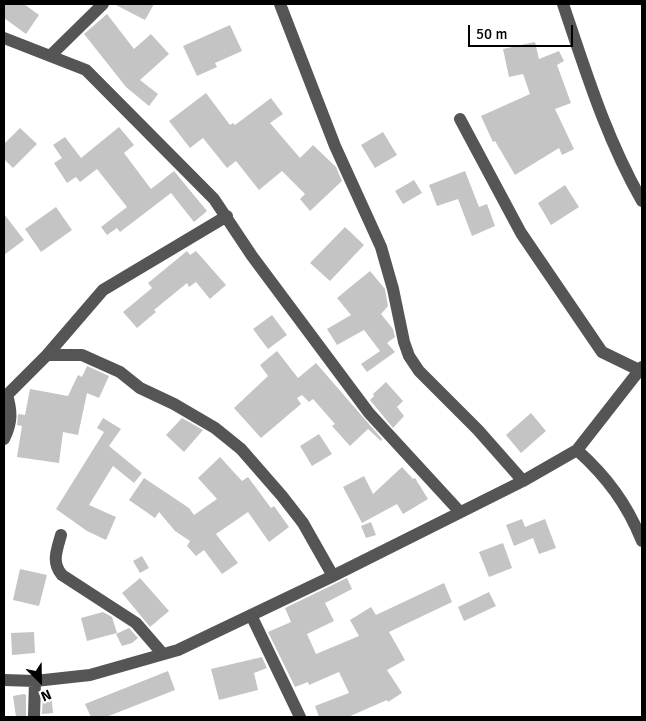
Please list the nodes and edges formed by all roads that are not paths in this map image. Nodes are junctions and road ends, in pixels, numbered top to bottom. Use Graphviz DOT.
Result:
graph roads {
  1 [pos="103,4"];
  2 [pos="280,4"];
  3 [pos="564,4"];
  4 [pos="4,38"];
  5 [pos="50,56"];
  6 [pos="460,119"];
  7 [pos="642,201"];
  8 [pos="227,216"];
  9 [pos="47,356"];
  10 [pos="641,369"];
  11 [pos="5,394"];
  12 [pos="4,439"];
  13 [pos="577,450"];
  14 [pos="523,481"];
  15 [pos="460,512"];
  16 [pos="61,535"];
  17 [pos="642,541"];
  18 [pos="333,576"];
  19 [pos="251,615"];
  20 [pos="162,652"];
  21 [pos="4,680"];
  22 [pos="35,682"];
  23 [pos="34,717"];
  24 [pos="300,717"];
  1 -- 5 [label="street"];
  2 -- 14 [label="street"];
  3 -- 7 [label="street"];
  4 -- 5 [label="street"];
  5 -- 8 [label="street"];
  6 -- 10 [label="street"];
  8 -- 9 [label="street"];
  8 -- 15 [label="street"];
  9 -- 11 [label="street"];
  9 -- 18 [label="street"];
  10 -- 13 [label="street"];
  11 -- 12 [label="street"];
  13 -- 14 [label="street"];
  13 -- 17 [label="street"];
  14 -- 15 [label="street"];
  15 -- 18 [label="street"];
  16 -- 20 [label="street"];
  18 -- 19 [label="street"];
  19 -- 20 [label="street"];
  19 -- 24 [label="street"];
  20 -- 22 [label="street"];
  21 -- 22 [label="street"];
  22 -- 23 [label="street"];
}
